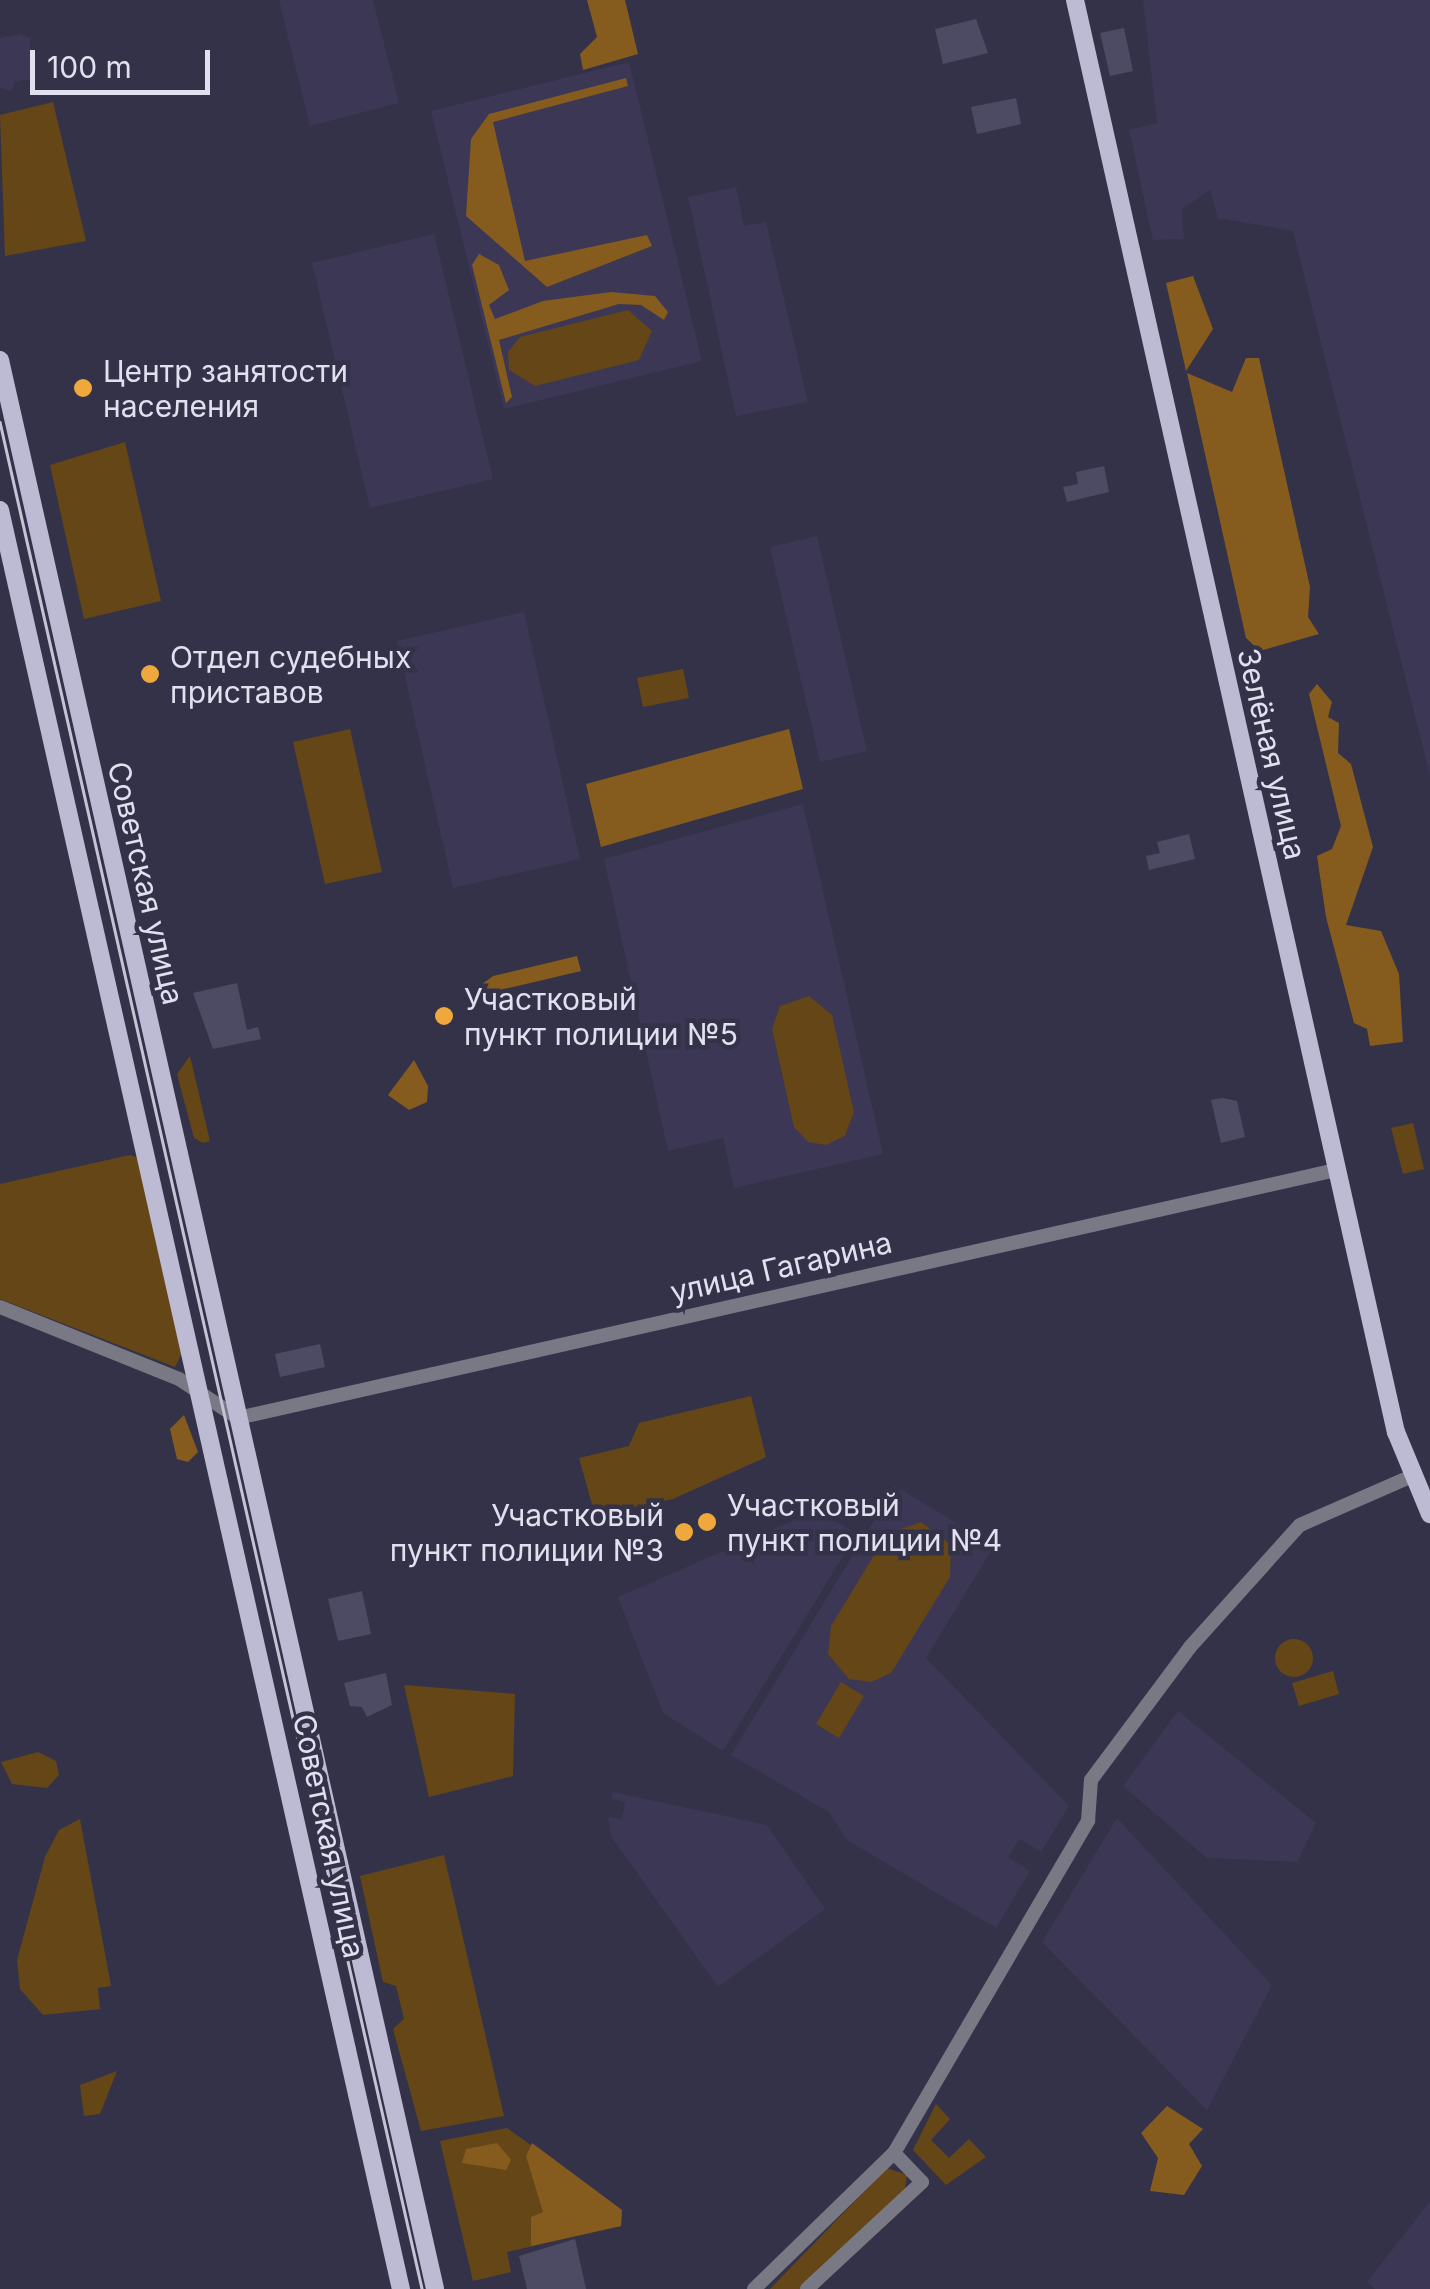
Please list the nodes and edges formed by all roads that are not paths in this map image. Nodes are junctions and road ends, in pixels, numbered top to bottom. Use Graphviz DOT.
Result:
graph roads {
  1 [pos="1075,0"];
  2 [pos="0,360"];
  3 [pos="0,510"];
  4 [pos="1336,1170"];
  5 [pos="0,1307"];
  6 [pos="203,1395"];
  7 [pos="238,1418"];
  8 [pos="1412,1476"];
  9 [pos="1430,1514"];
  10 [pos="894,2154"];
  11 [pos="401,2289"];
  12 [pos="435,2289"];
  13 [pos="754,2289"];
  14 [pos="807,2289"];
  1 -- 4 [label="main road, Зелёная улица"];
  2 -- 7 [label="main road, Советская улица"];
  3 -- 6 [label="main road, Советская улица"];
  4 -- 7 [label="street, улица Гагарина"];
  4 -- 8 [label="main road, Зелёная улица"];
  5 -- 6 [label="street"];
  6 -- 7 [label="street"];
  6 -- 11 [label="main road, Советская улица"];
  7 -- 12 [label="main road, Советская улица"];
  8 -- 9 [label="main road, Зелёная улица"];
  8 -- 10 [label="street"];
  10 -- 13 [label="street"];
  10 -- 14 [label="street"];
}
